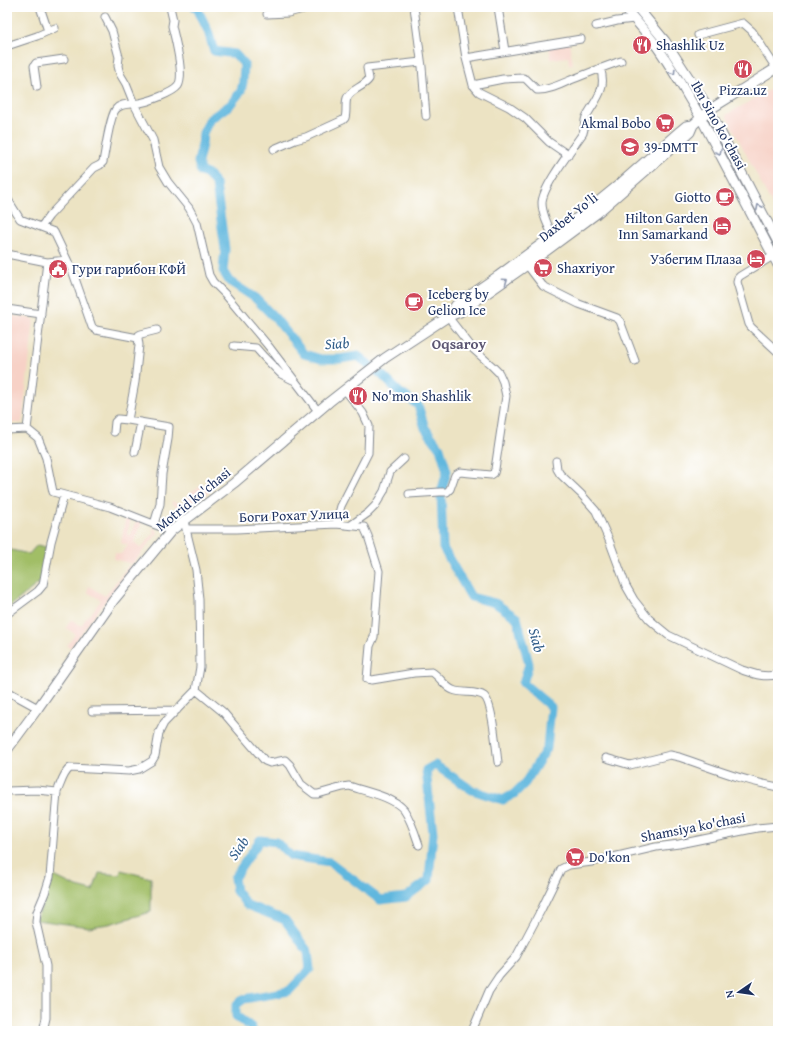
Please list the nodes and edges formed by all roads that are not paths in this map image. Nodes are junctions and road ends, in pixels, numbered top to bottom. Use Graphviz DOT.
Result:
graph roads {
  1 [pos="40,7"];
  2 [pos="170,7"];
  3 [pos="311,7"];
  4 [pos="414,7"];
  5 [pos="458,7"];
  6 [pos="498,7"];
  7 [pos="624,7"];
  8 [pos="637,7"];
  9 [pos="267,14"];
  10 [pos="106,17"];
  11 [pos="634,19"];
  12 [pos="596,26"];
  13 [pos="698,35"];
  14 [pos="581,39"];
  15 [pos="7,46"];
  16 [pos="505,51"];
  17 [pos="466,58"];
  18 [pos="64,59"];
  19 [pos="621,61"];
  20 [pos="421,62"];
  21 [pos="600,68"];
  22 [pos="777,68"];
  23 [pos="473,85"];
  24 [pos="37,87"];
  25 [pos="134,104"];
  26 [pos="709,110"];
  27 [pos="426,116"];
  28 [pos="700,118"];
  29 [pos="693,125"];
  30 [pos="274,149"];
  31 [pos="568,155"];
  32 [pos="7,198"];
  33 [pos="41,228"];
  34 [pos="553,236"];
  35 [pos="778,242"];
  36 [pos="7,254"];
  37 [pos="773,256"];
  38 [pos="67,260"];
  39 [pos="47,262"];
  40 [pos="527,265"];
  41 [pos="778,265"];
  42 [pos="7,309"];
  43 [pos="41,314"];
  44 [pos="449,316"];
  45 [pos="157,330"];
  46 [pos="138,338"];
  47 [pos="234,346"];
  48 [pos="778,352"];
  49 [pos="385,358"];
  50 [pos="635,361"];
  51 [pos="295,381"];
  52 [pos="344,390"];
  53 [pos="318,411"];
  54 [pos="128,420"];
  55 [pos="141,422"];
  56 [pos="27,429"];
  57 [pos="7,430"];
  58 [pos="114,432"];
  59 [pos="135,452"];
  60 [pos="404,459"];
  61 [pos="556,461"];
  62 [pos="409,494"];
  63 [pos="64,495"];
  64 [pos="154,524"];
  65 [pos="336,524"];
  66 [pos="185,525"];
  67 [pos="351,525"];
  68 [pos="171,531"];
  69 [pos="7,614"];
  70 [pos="778,674"];
  71 [pos="196,690"];
  72 [pos="7,691"];
  73 [pos="38,708"];
  74 [pos="177,710"];
  75 [pos="92,711"];
  76 [pos="7,750"];
  77 [pos="606,758"];
  78 [pos="498,762"];
  79 [pos="778,788"];
  80 [pos="7,791"];
  81 [pos="57,792"];
  82 [pos="778,826"];
  83 [pos="419,845"];
  84 [pos="43,1031"];
  85 [pos="472,1031"];
  1 -- 15 [label="street"];
  2 -- 25 [label="street"];
  3 -- 9 [label="street"];
  4 -- 20 [label="street"];
  5 -- 17 [label="street"];
  6 -- 16 [label="street"];
  7 -- 11 [label="main road, Ibn Sino ko'chasi"];
  8 -- 26 [label="main road, Ibn Sino ko'chasi"];
  10 -- 25 [label="street"];
  11 -- 12 [label="street"];
  11 -- 28 [label="main road, Ibn Sino ko'chasi, one-way"];
  13 -- 22 [label="street"];
  14 -- 16 [label="street"];
  16 -- 17 [label="street"];
  17 -- 23 [label="street"];
  18 -- 24 [label="street"];
  19 -- 21 [label="street"];
  20 -- 27 [label="street"];
  20 -- 30 [label="street"];
  21 -- 23 [label="street"];
  21 -- 31 [label="street"];
  22 -- 26 [label="main road, Daxbet Yo'li"];
  23 -- 31 [label="street"];
  25 -- 33 [label="street"];
  25 -- 51 [label="street"];
  26 -- 28 [label="main road, Daxbet Yo'li"];
  35 -- 26 [label="main road, Ibn Sino ko'chasi, one-way"];
  28 -- 29 [label="main road, Daxbet Yo'li"];
  28 -- 37 [label="main road, Ibn Sino ko'chasi, one-way"];
  29 -- 34 [label="main road, Daxbet Yo'li"];
  29 -- 40 [label="main road, Daxbet Yo'li"];
  31 -- 34 [label="street"];
  32 -- 33 [label="street"];
  33 -- 38 [label="street"];
  34 -- 44 [label="main road, Daxbet Yo'li"];
  36 -- 39 [label="street"];
  37 -- 41 [label="main road, Ibn Sino ko'chasi"];
  37 -- 48 [label="street"];
  38 -- 39 [label="street"];
  38 -- 46 [label="street"];
  39 -- 43 [label="street"];
  44 -- 40 [label="main road, Daxbet Yo'li, one-way"];
  40 -- 50 [label="street"];
  42 -- 43 [label="street"];
  43 -- 56 [label="street"];
  44 -- 49 [label="main road, Daxbet Yo'li"];
  44 -- 62 [label="street"];
  45 -- 46 [label="street"];
  46 -- 54 [label="street"];
  47 -- 51 [label="street"];
  49 -- 52 [label="main road, Motrid ko'chasi"];
  51 -- 53 [label="street"];
  52 -- 53 [label="main road, Motrid ko'chasi"];
  52 -- 65 [label="street"];
  53 -- 66 [label="main road, Motrid ko'chasi"];
  54 -- 55 [label="street"];
  54 -- 58 [label="street"];
  55 -- 59 [label="street"];
  55 -- 64 [label="street"];
  56 -- 57 [label="street"];
  56 -- 63 [label="street"];
  60 -- 67 [label="street"];
  61 -- 70 [label="street"];
  63 -- 64 [label="street"];
  63 -- 69 [label="street"];
  64 -- 68 [label="street"];
  65 -- 66 [label="street, Боги Рохат Улица"];
  65 -- 67 [label="street, Боги Рохат Улица"];
  66 -- 68 [label="main road, Motrid ko'chasi"];
  66 -- 71 [label="street"];
  67 -- 78 [label="street, Боги Рохат Улица"];
  68 -- 73 [label="main road, Motrid ko'chasi"];
  71 -- 74 [label="street"];
  71 -- 83 [label="street"];
  72 -- 73 [label="street"];
  73 -- 76 [label="main road, Motrid ko'chasi"];
  74 -- 75 [label="street"];
  74 -- 81 [label="street"];
  77 -- 79 [label="street"];
  80 -- 81 [label="street"];
  81 -- 84 [label="street"];
  82 -- 85 [label="street, Shamsiya ko'chasi"];
}
